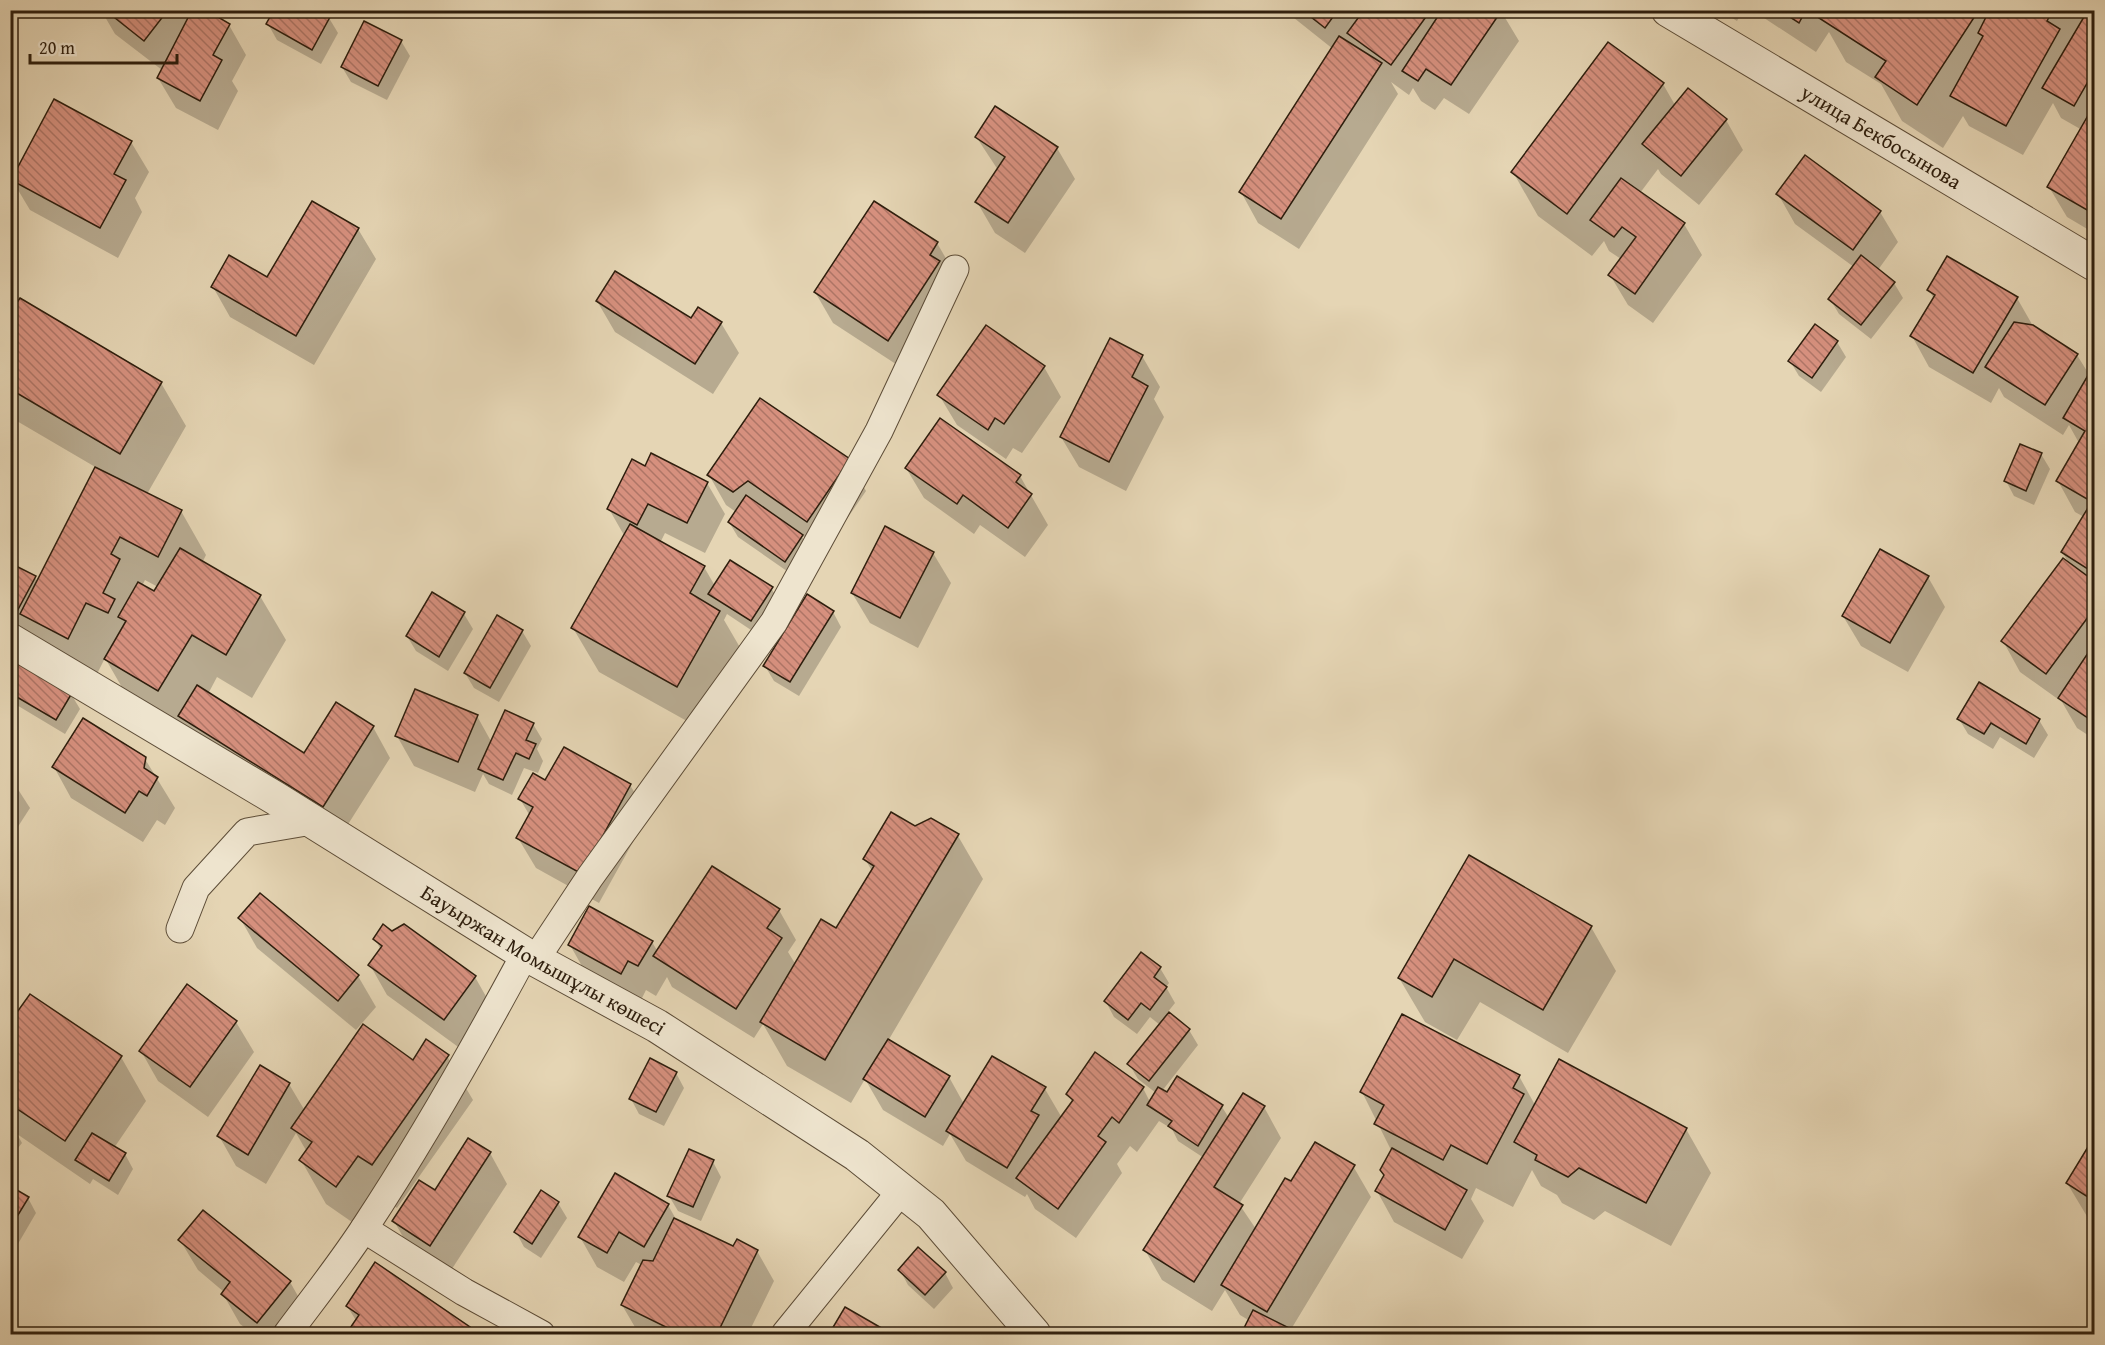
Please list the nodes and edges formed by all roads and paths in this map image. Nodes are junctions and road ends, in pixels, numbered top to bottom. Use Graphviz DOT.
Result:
graph roads {
  1 [pos="1668,10"];
  2 [pos="2094,264"];
  3 [pos="956,268"];
  4 [pos="10,640"];
  5 [pos="312,821"];
  6 [pos="180,929"];
  7 [pos="530,957"];
  8 [pos="901,1191"];
  9 [pos="364,1229"];
  10 [pos="287,1335"];
  11 [pos="542,1335"];
  12 [pos="785,1335"];
  13 [pos="1034,1335"];
  1 -- 2 [label="street, улица Бекбосынова"];
  3 -- 7 [label="lane"];
  4 -- 5 [label="street, Бауыржан Момышұлы көшесі"];
  5 -- 6 [label="lane"];
  5 -- 7 [label="street, Бауыржан Момышұлы көшесі"];
  7 -- 8 [label="street, Бауыржан Момышұлы көшесі"];
  7 -- 9 [label="lane"];
  8 -- 12 [label="lane"];
  8 -- 13 [label="street, Бауыржан Момышұлы көшесі"];
  9 -- 10 [label="lane"];
  9 -- 11 [label="lane"];
}
